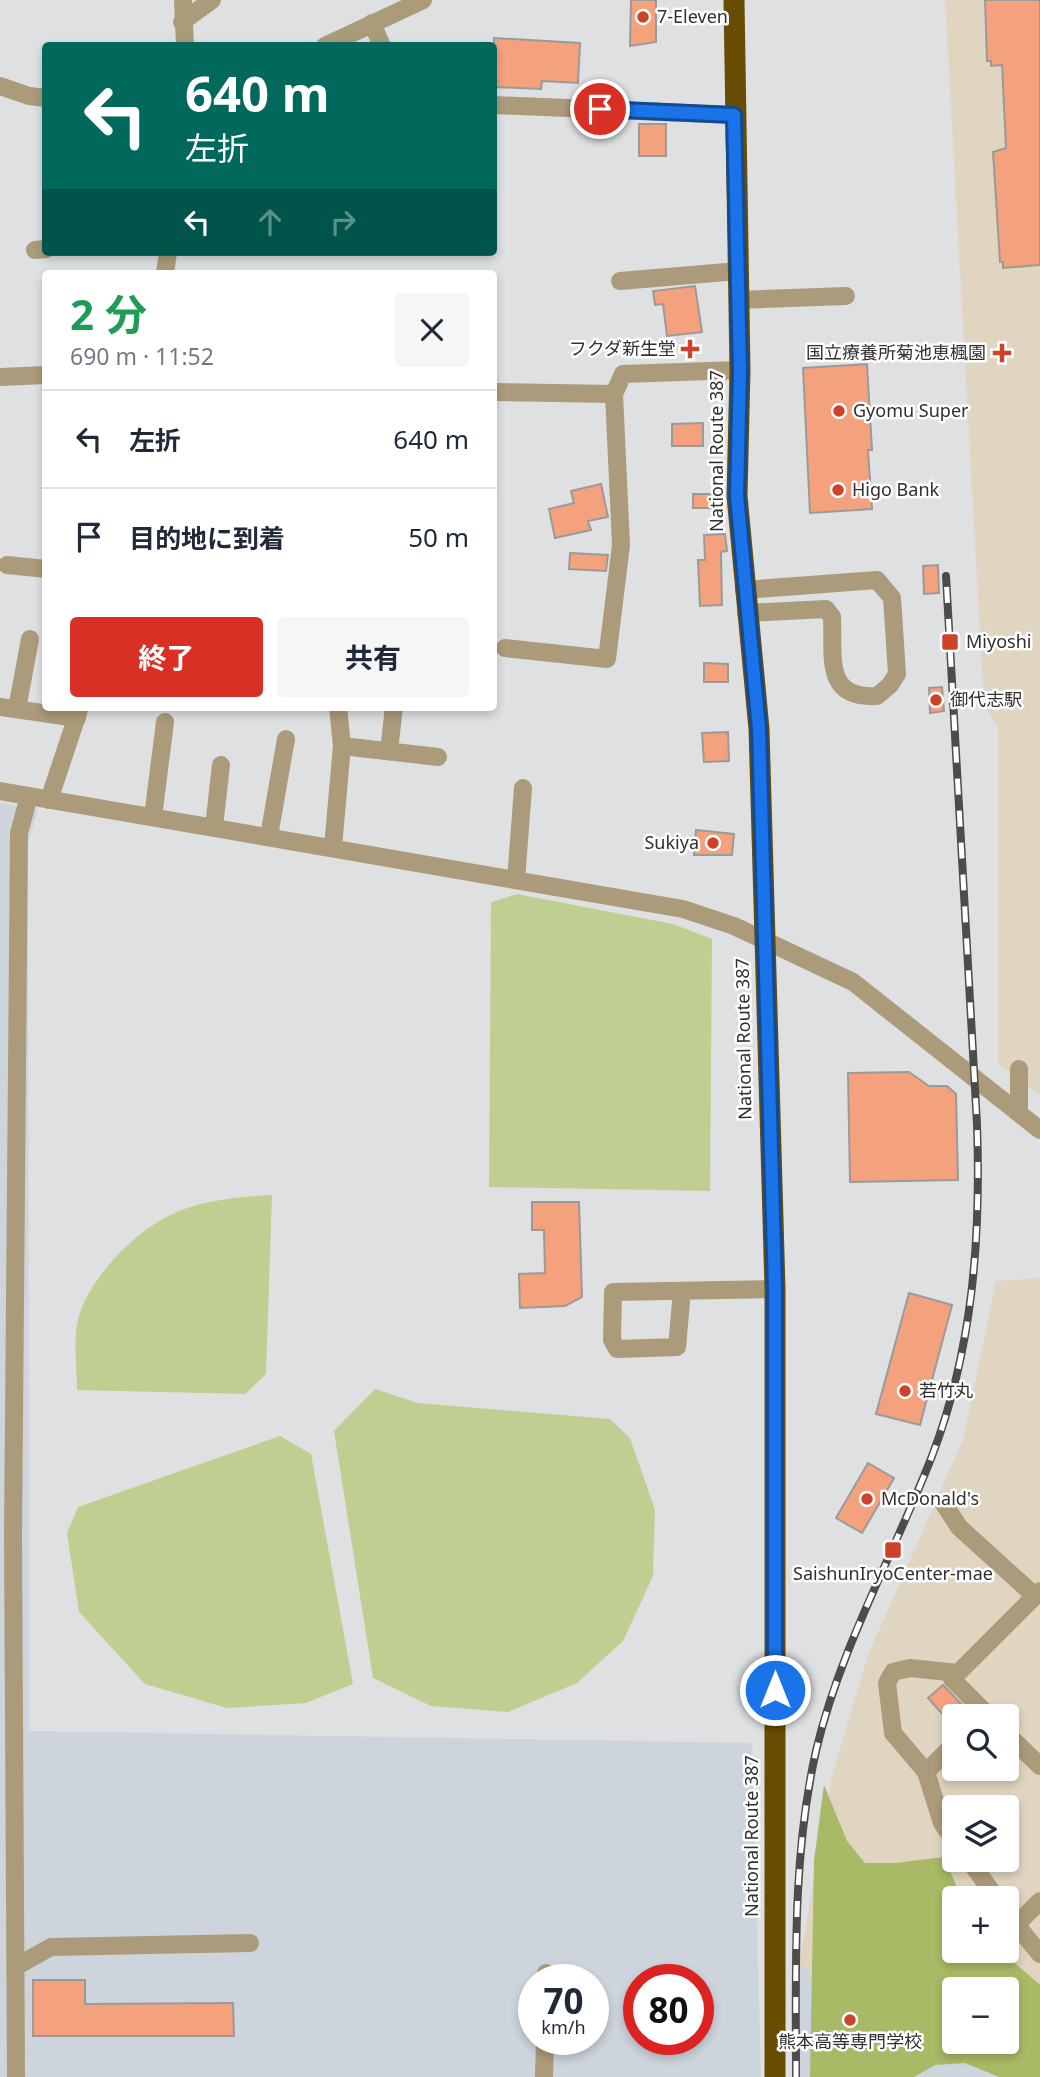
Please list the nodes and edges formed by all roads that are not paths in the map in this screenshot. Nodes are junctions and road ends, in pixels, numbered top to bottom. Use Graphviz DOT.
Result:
graph roads {
  1 [pos="183,0"];
  2 [pos="212,0"];
  3 [pos="423,0"];
  4 [pos="734,0"];
  5 [pos="182,22"];
  6 [pos="372,23"];
  7 [pos="184,42"];
  8 [pos="333,42"];
  9 [pos="380,42"];
  10 [pos="0,86"];
  11 [pos="42,98"];
  12 [pos="497,105"];
  13 [pos="734,115"];
  14 [pos="738,271"];
  15 [pos="620,281"];
  16 [pos="846,296"];
  17 [pos="738,300"];
  18 [pos="740,370"];
  19 [pos="42,376"];
  20 [pos="0,377"];
  21 [pos="497,392"];
  22 [pos="614,394"];
  23 [pos="7,565"];
  24 [pos="42,569"];
  25 [pos="856,582"];
  26 [pos="744,590"];
  27 [pos="746,613"];
  28 [pos="832,617"];
  29 [pos="30,639"];
  30 [pos="505,648"];
  31 [pos="9,708"];
  32 [pos="42,710"];
  33 [pos="62,711"];
  34 [pos="338,711"];
  35 [pos="394,711"];
  36 [pos="79,712"];
  37 [pos="166,722"];
  38 [pos="286,739"];
  39 [pos="342,746"];
  40 [pos="389,751"];
  41 [pos="438,757"];
  42 [pos="221,765"];
  43 [pos="523,788"];
  44 [pos="0,791"];
  45 [pos="29,796"];
  46 [pos="49,800"];
  47 [pos="153,817"];
  48 [pos="214,827"];
  49 [pos="269,836"];
  50 [pos="333,847"];
  51 [pos="516,880"];
  52 [pos="765,941"];
  53 [pos="1019,1069"];
  54 [pos="1019,1113"];
  55 [pos="1040,1130"];
  56 [pos="775,1289"];
  57 [pos="682,1291"];
  58 [pos="944,1504"];
  59 [pos="7,1537"];
  60 [pos="1037,1594"];
  61 [pos="958,1674"];
  62 [pos="975,1704"];
  63 [pos="1019,1746"];
  64 [pos="942,1756"];
  65 [pos="1040,1766"];
  66 [pos="926,1772"];
  67 [pos="942,1824"];
  68 [pos="8,1887"];
  69 [pos="1040,1900"];
  70 [pos="1019,1913"];
  71 [pos="1019,1928"];
  72 [pos="250,1943"];
  73 [pos="1040,1954"];
  74 [pos="17,1966"];
  75 [pos="8,2047"];
  76 [pos="545,2055"];
  77 [pos="16,2077"];
  78 [pos="544,2077"];
  79 [pos="775,2077"];
  1 -- 5 [label="street"];
  2 -- 5 [label="street"];
  3 -- 6 [label="street"];
  4 -- 13 [label="highway, National Route 387"];
  5 -- 7 [label="street"];
  6 -- 8 [label="street"];
  6 -- 9 [label="street"];
  10 -- 11 [label="street"];
  12 -- 13 [label="street"];
  13 -- 14 [label="highway, National Route 387"];
  14 -- 15 [label="street"];
  14 -- 17 [label="highway, National Route 387"];
  16 -- 17 [label="street"];
  17 -- 18 [label="highway, National Route 387"];
  18 -- 22 [label="street"];
  18 -- 26 [label="highway, National Route 387"];
  19 -- 20 [label="street"];
  21 -- 22 [label="street"];
  22 -- 30 [label="street"];
  23 -- 24 [label="street"];
  25 -- 26 [label="street"];
  25 -- 28 [label="street"];
  25 -- 28 [label="street"];
  26 -- 27 [label="highway, National Route 387"];
  27 -- 28 [label="street"];
  27 -- 52 [label="highway, National Route 387"];
  29 -- 31 [label="street"];
  31 -- 32 [label="street"];
  33 -- 36 [label="street"];
  34 -- 39 [label="street"];
  35 -- 40 [label="street"];
  36 -- 46 [label="street"];
  37 -- 47 [label="street"];
  38 -- 49 [label="street"];
  39 -- 40 [label="street"];
  39 -- 50 [label="street"];
  40 -- 41 [label="street"];
  42 -- 48 [label="street"];
  43 -- 51 [label="street"];
  44 -- 45 [label="street"];
  45 -- 46 [label="street"];
  45 -- 59 [label="street"];
  46 -- 47 [label="street"];
  47 -- 48 [label="street"];
  48 -- 49 [label="street"];
  49 -- 50 [label="street"];
  50 -- 51 [label="street"];
  51 -- 52 [label="street"];
  52 -- 54 [label="street"];
  52 -- 56 [label="highway, National Route 387"];
  53 -- 54 [label="street"];
  54 -- 55 [label="street"];
  56 -- 57 [label="street"];
  56 -- 79 [label="highway, National Route 387"];
  57 -- 57 [label="street"];
  58 -- 60 [label="street"];
  59 -- 68 [label="street"];
  60 -- 61 [label="street"];
  61 -- 62 [label="street"];
  61 -- 66 [label="street"];
  63 -- 65 [label="street"];
  64 -- 66 [label="street"];
  66 -- 67 [label="street"];
  68 -- 74 [label="street"];
  69 -- 70 [label="street"];
  71 -- 73 [label="street"];
  72 -- 74 [label="street"];
  74 -- 75 [label="street"];
  75 -- 77 [label="street"];
  76 -- 78 [label="street"];
}
